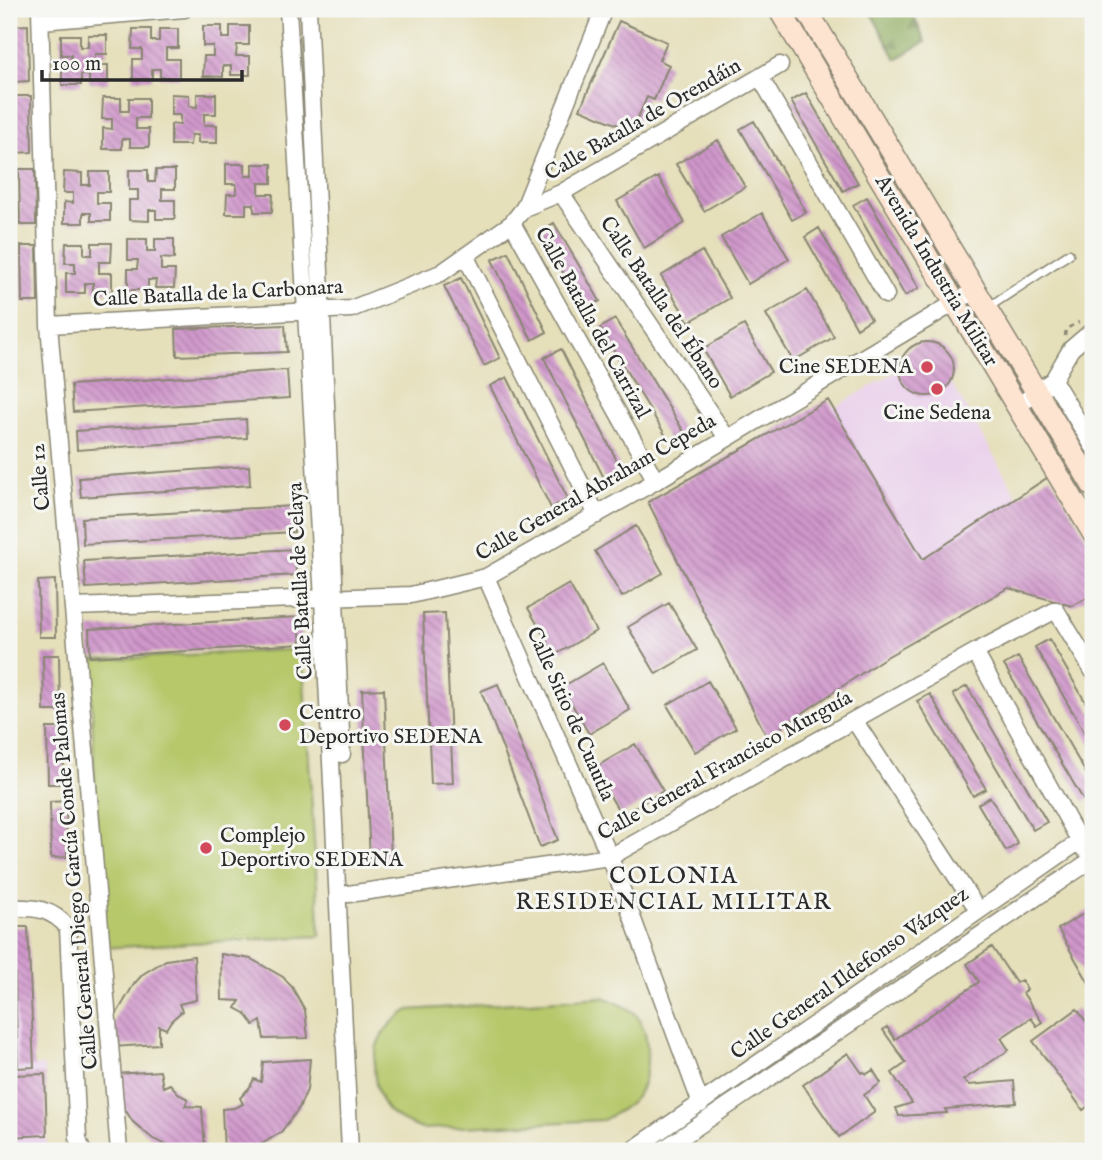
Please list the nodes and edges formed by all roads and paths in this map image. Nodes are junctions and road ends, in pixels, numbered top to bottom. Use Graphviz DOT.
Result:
graph roads {
  1 [pos="184,9"];
  2 [pos="288,9"];
  3 [pos="308,9"];
  4 [pos="604,9"];
  5 [pos="779,9"];
  6 [pos="807,9"];
  7 [pos="40,15"];
  8 [pos="780,65"];
  9 [pos="760,78"];
  10 [pos="561,193"];
  11 [pos="524,208"];
  12 [pos="512,223"];
  13 [pos="1069,254"];
  14 [pos="466,257"];
  15 [pos="886,295"];
  16 [pos="981,299"];
  17 [pos="956,302"];
  18 [pos="314,311"];
  19 [pos="49,325"];
  20 [pos="1093,330"];
  21 [pos="1046,386"];
  22 [pos="1018,406"];
  23 [pos="727,438"];
  24 [pos="1093,446"];
  25 [pos="656,481"];
  26 [pos="1093,486"];
  27 [pos="597,515"];
  28 [pos="1093,533"];
  29 [pos="486,577"];
  30 [pos="329,599"];
  31 [pos="73,607"];
  32 [pos="975,652"];
  33 [pos="1093,671"];
  34 [pos="854,720"];
  35 [pos="1087,837"];
  36 [pos="610,857"];
  37 [pos="1092,860"];
  38 [pos="348,894"];
  39 [pos="9,908"];
  40 [pos="978,910"];
  41 [pos="701,1104"];
  42 [pos="79,1147"];
  43 [pos="119,1151"];
  44 [pos="350,1151"];
  45 [pos="361,1151"];
  46 [pos="631,1151"];
  47 [pos="661,1151"];
  1 -- 7 [label="street"];
  2 -- 18 [label="street, Calle Batalla de Celaya"];
  3 -- 18 [label="street, Calle Batalla de Celaya"];
  4 -- 11 [label="street, Calle Batalla de la Carbonara"];
  5 -- 17 [label="main road, Avenida Industria Militar"];
  6 -- 16 [label="main road, Avenida Industria Militar"];
  7 -- 19 [label="street, Calle 12"];
  8 -- 9 [label="street, Calle Batalla de Orendáin"];
  9 -- 10 [label="street, Calle Batalla de Orendáin"];
  9 -- 15 [label="street"];
  10 -- 11 [label="street, Calle Batalla de Orendáin"];
  10 -- 23 [label="street, Calle Batalla del Ébano"];
  11 -- 12 [label="street, Calle Batalla de la Carbonara"];
  12 -- 14 [label="street, Calle Batalla de la Carbonara"];
  12 -- 25 [label="street, Calle Batalla del Carrizal"];
  13 -- 16 [label="lane"];
  14 -- 18 [label="street, Calle Batalla de la Carbonara"];
  14 -- 27 [label="street"];
  16 -- 17 [label="street, Calle General Abraham Cepeda"];
  16 -- 21 [label="main road, Avenida Industria Militar"];
  17 -- 22 [label="main road, Avenida Industria Militar"];
  17 -- 23 [label="street, Calle General Abraham Cepeda"];
  18 -- 19 [label="street, Calle Batalla de la Carbonara"];
  18 -- 30 [label="street, Calle Batalla de Celaya"];
  19 -- 31 [label="street, Calle 12"];
  20 -- 21 [label="street"];
  21 -- 22 [label="street"];
  21 -- 24 [label="street"];
  21 -- 26 [label="main road, Avenida Industria Militar"];
  22 -- 28 [label="main road, Avenida Industria Militar"];
  23 -- 25 [label="street, Calle General Abraham Cepeda"];
  25 -- 27 [label="street, Calle General Abraham Cepeda"];
  27 -- 29 [label="street, Calle General Abraham Cepeda"];
  29 -- 30 [label="street, Calle General Abraham Cepeda"];
  29 -- 36 [label="street, Calle Sitio de Cuautla"];
  30 -- 31 [label="street, Calle General Abraham Cepeda"];
  30 -- 38 [label="street, Calle Batalla de Celaya"];
  30 -- 44 [label="street, Calle Batalla de Celaya"];
  31 -- 43 [label="street, Calle General Diego García Conde Palomas"];
  32 -- 33 [label="street, Calle General Francisco Murguía"];
  32 -- 34 [label="street, Calle General Francisco Murguía"];
  32 -- 35 [label="street"];
  34 -- 36 [label="street, Calle General Francisco Murguía"];
  34 -- 40 [label="street"];
  35 -- 37 [label="street"];
  35 -- 40 [label="street, Calle General Ildefonso Vázquez"];
  36 -- 38 [label="street, Calle General Francisco Murguía"];
  36 -- 41 [label="street, Calle Sitio de Cuautla"];
  37 -- 47 [label="street, Calle General Ildefonso Vázquez"];
  38 -- 45 [label="street, Calle Batalla de Celaya"];
  39 -- 42 [label="street, Calle General Diego García Conde Palomas"];
  40 -- 41 [label="street, Calle General Ildefonso Vázquez"];
  41 -- 46 [label="street, Calle General Ildefonso Vázquez"];
}
